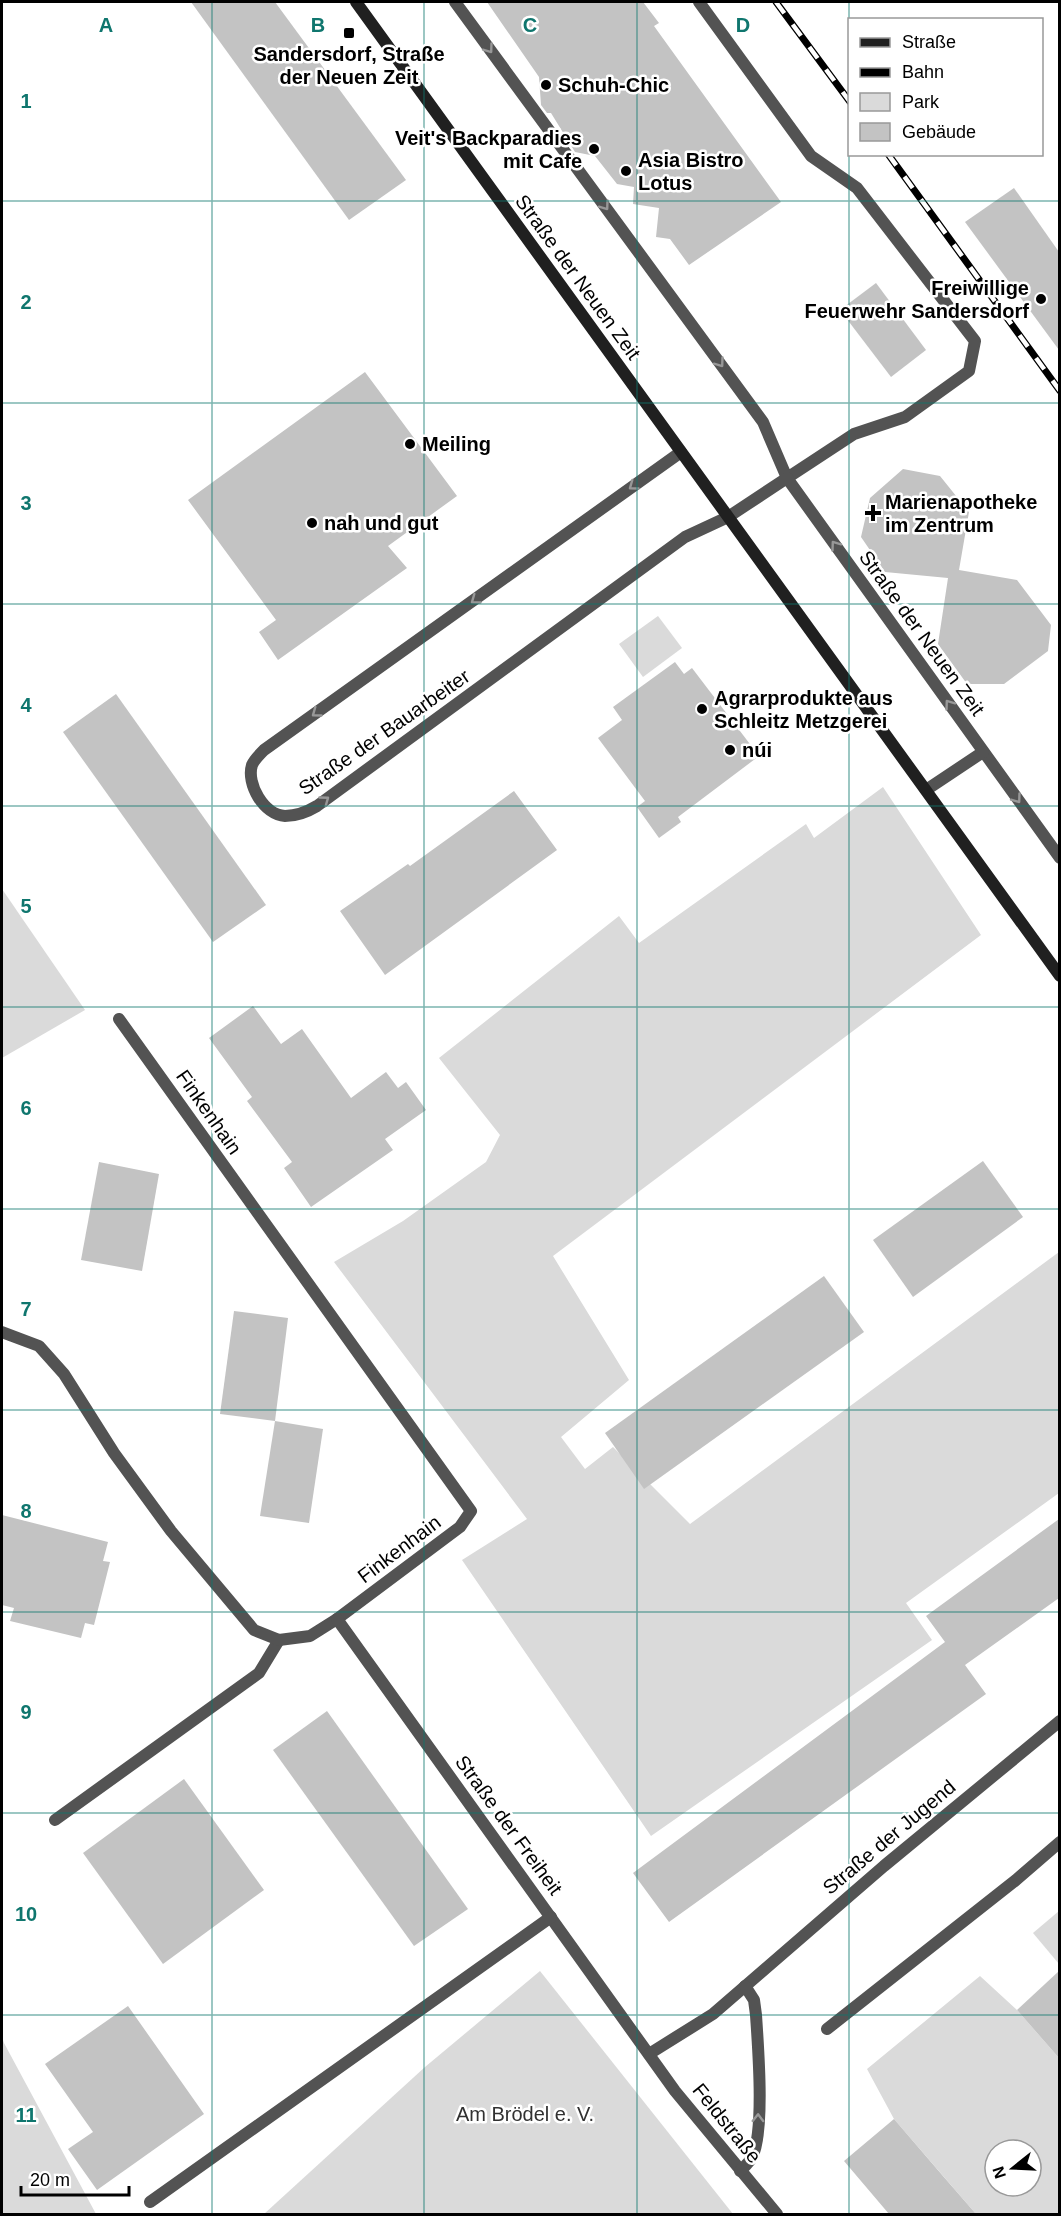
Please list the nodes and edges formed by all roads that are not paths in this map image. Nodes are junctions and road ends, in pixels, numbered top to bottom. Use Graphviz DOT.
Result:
graph roads {
  1 [pos="356,2"];
  2 [pos="455,2"];
  3 [pos="699,2"];
  4 [pos="681,452"];
  5 [pos="787,478"];
  6 [pos="728,517"];
  7 [pos="982,752"];
  8 [pos="926,790"];
  9 [pos="1059,858"];
  10 [pos="1059,976"];
  11 [pos="119,1019"];
  12 [pos="2,1332"];
  13 [pos="337,1619"];
  14 [pos="279,1640"];
  15 [pos="1059,1720"];
  16 [pos="55,1820"];
  17 [pos="1059,1842"];
  18 [pos="551,1917"];
  19 [pos="745,1986"];
  20 [pos="827,2029"];
  21 [pos="649,2054"];
  22 [pos="740,2171"];
  23 [pos="150,2202"];
  24 [pos="777,2214"];
  1 -- 4 [label="street, Straße der Neuen Zeit"];
  2 -- 5 [label="street, Straße der Neuen Zeit, one-way"];
  3 -- 5 [label="street"];
  4 -- 6 [label="street, Straße der Neuen Zeit"];
  4 -- 6 [label="street, Straße der Bauarbeiter, one-way"];
  5 -- 6 [label="street"];
  7 -- 5 [label="street, Straße der Neuen Zeit, one-way"];
  6 -- 8 [label="street, Straße der Neuen Zeit"];
  7 -- 8 [label="street"];
  7 -- 9 [label="street, Straße der Neuen Zeit, one-way"];
  8 -- 10 [label="street, Straße der Neuen Zeit"];
  11 -- 13 [label="street, Finkenhain"];
  12 -- 14 [label="street"];
  13 -- 14 [label="street, Finkenhain"];
  13 -- 18 [label="street, Straße der Freiheit"];
  14 -- 16 [label="street"];
  15 -- 19 [label="street, Straße der Jugend"];
  17 -- 20 [label="street"];
  18 -- 21 [label="street, Straße der Freiheit"];
  18 -- 23 [label="street"];
  19 -- 21 [label="street, Straße der Jugend"];
  22 -- 19 [label="street, one-way"];
  21 -- 22 [label="street, Feldstraße"];
  22 -- 24 [label="street, Feldstraße"];
}
